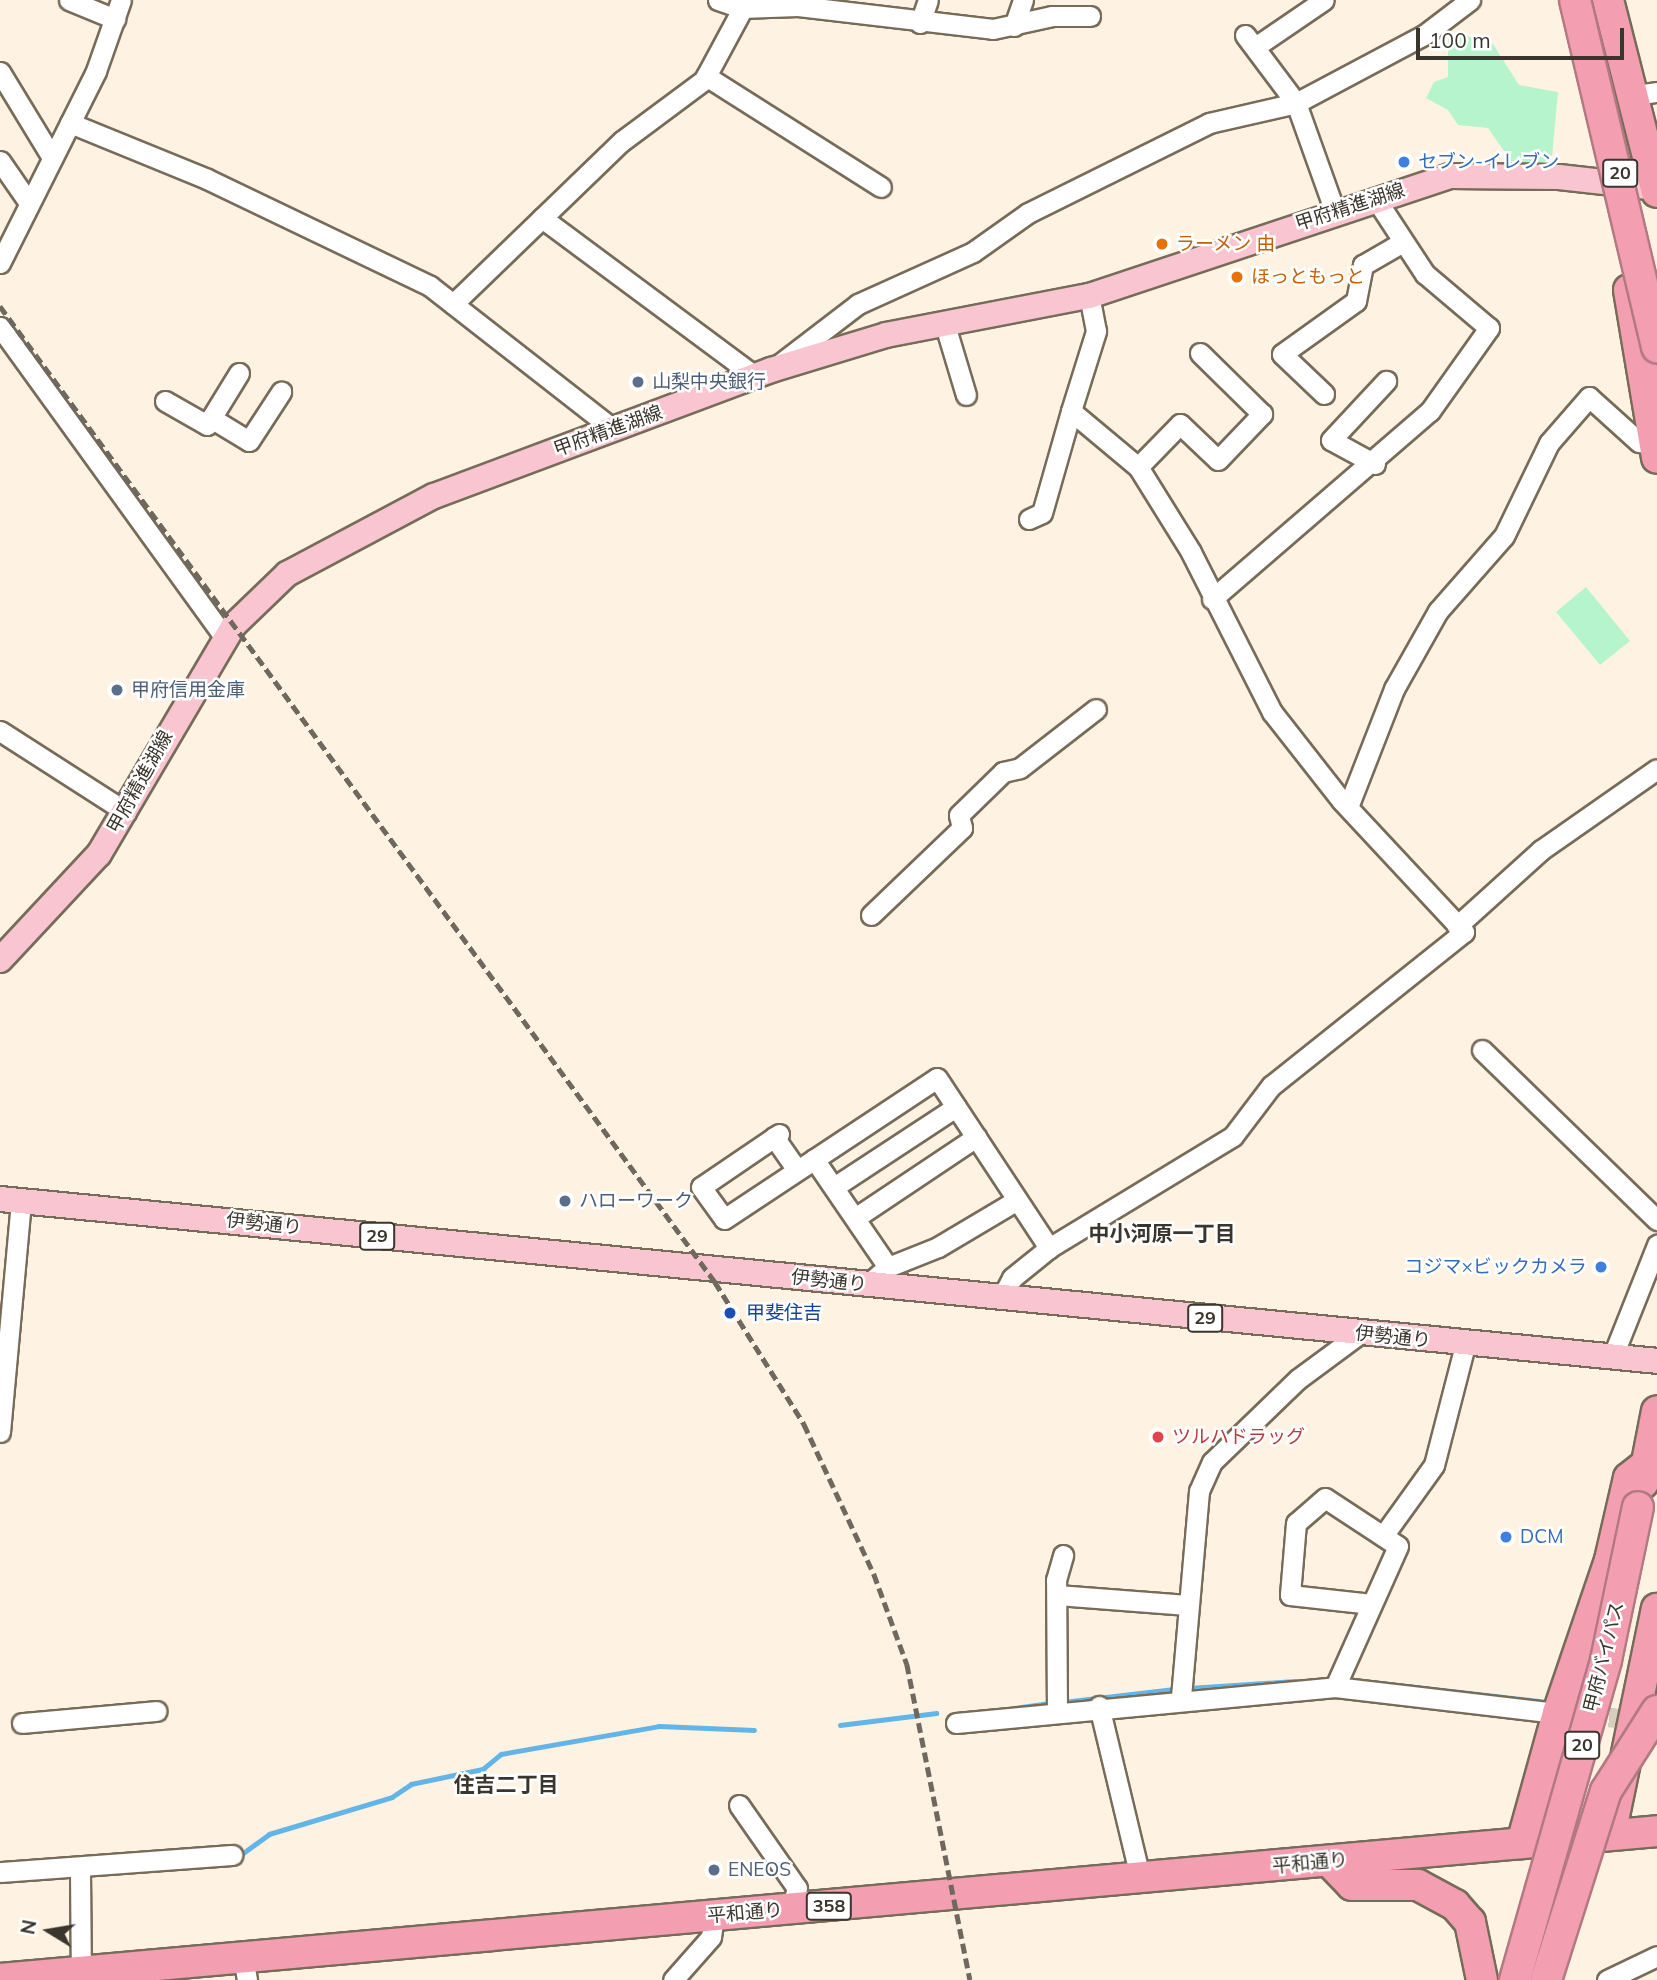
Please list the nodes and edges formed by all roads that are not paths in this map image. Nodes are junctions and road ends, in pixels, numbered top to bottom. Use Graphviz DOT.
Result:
graph roads {
  1 [pos="69,0"];
  2 [pos="121,0"];
  3 [pos="718,0"];
  4 [pos="928,0"];
  5 [pos="1023,0"];
  6 [pos="1324,0"];
  7 [pos="1470,0"];
  8 [pos="1560,0"];
  9 [pos="1575,0"];
  10 [pos="1594,0"];
  11 [pos="1608,0"];
  12 [pos="744,4"];
  13 [pos="824,5"];
  14 [pos="1090,16"];
  15 [pos="115,19"];
  16 [pos="920,23"];
  17 [pos="1014,26"];
  18 [pos="0,72"];
  19 [pos="706,76"];
  20 [pos="1646,93"];
  21 [pos="1296,103"];
  22 [pos="70,123"];
  23 [pos="51,156"];
  24 [pos="0,161"];
  25 [pos="1605,183"];
  26 [pos="881,187"];
  27 [pos="1657,190"];
  28 [pos="1375,198"];
  29 [pos="27,200"];
  30 [pos="1335,212"];
  31 [pos="542,218"];
  32 [pos="1401,243"];
  33 [pos="1657,255"];
  34 [pos="0,263"];
  35 [pos="1088,296"];
  36 [pos="453,304"];
  37 [pos="945,325"];
  38 [pos="0,327"];
  39 [pos="1657,347"];
  40 [pos="1200,353"];
  41 [pos="239,373"];
  42 [pos="764,374"];
  43 [pos="1386,381"];
  44 [pos="281,392"];
  45 [pos="1324,394"];
  46 [pos="966,395"];
  47 [pos="165,401"];
  48 [pos="1071,411"];
  49 [pos="211,418"];
  50 [pos="614,430"];
  51 [pos="1656,451"];
  52 [pos="1375,464"];
  53 [pos="1138,467"];
  54 [pos="1029,519"];
  55 [pos="1212,599"];
  56 [pos="225,638"];
  57 [pos="1096,709"];
  58 [pos="0,731"];
  59 [pos="1657,769"];
  60 [pos="1348,807"];
  61 [pos="126,812"];
  62 [pos="871,915"];
  63 [pos="1457,926"];
  64 [pos="0,960"];
  65 [pos="1482,1050"];
  66 [pos="956,1107"];
  67 [pos="976,1137"];
  68 [pos="814,1159"];
  69 [pos="797,1170"];
  70 [pos="834,1188"];
  71 [pos="11,1200"];
  72 [pos="1017,1200"];
  73 [pos="855,1218"];
  74 [pos="1657,1220"];
  75 [pos="1657,1245"];
  76 [pos="1049,1248"];
  77 [pos="888,1267"];
  78 [pos="867,1285"];
  79 [pos="1002,1297"];
  80 [pos="1359,1334"];
  81 [pos="1465,1345"];
  82 [pos="1612,1358"];
  83 [pos="1657,1362"];
  84 [pos="1657,1411"];
  85 [pos="0,1432"];
  86 [pos="1647,1464"];
  87 [pos="1648,1512"];
  88 [pos="1383,1536"];
  89 [pos="1063,1555"];
  90 [pos="1056,1595"];
  91 [pos="1373,1604"];
  92 [pos="1188,1605"];
  93 [pos="1657,1609"];
  94 [pos="1335,1686"];
  95 [pos="1181,1697"];
  96 [pos="1651,1700"];
  97 [pos="1099,1706"];
  98 [pos="156,1711"];
  99 [pos="1057,1711"];
  100 [pos="1558,1713"];
  101 [pos="22,1723"];
  102 [pos="956,1723"];
  103 [pos="739,1805"];
  104 [pos="1657,1831"];
  105 [pos="1610,1835"];
  106 [pos="1522,1843"];
  107 [pos="232,1854"];
  108 [pos="1329,1861"];
  109 [pos="80,1871"];
  110 [pos="0,1872"];
  111 [pos="1140,1877"];
  112 [pos="791,1909"];
  113 [pos="714,1916"];
  114 [pos="1657,1956"];
  115 [pos="245,1968"];
  116 [pos="81,1976"];
  117 [pos="0,1979"];
  118 [pos="673,1980"];
  119 [pos="1482,1980"];
  120 [pos="1515,1980"];
  121 [pos="1536,1980"];
  122 [pos="1546,1980"];
  123 [pos="1607,1980"];
  1 -- 15 [label="street"];
  2 -- 15 [label="street"];
  3 -- 12 [label="street"];
  4 -- 16 [label="street"];
  5 -- 17 [label="street"];
  6 -- 21 [label="street"];
  7 -- 21 [label="street"];
  8 -- 25 [label="highway"];
  9 -- 39 [label="highway, 20, bridge"];
  10 -- 33 [label="highway, 20"];
  11 -- 20 [label="highway"];
  12 -- 13 [label="street"];
  12 -- 19 [label="street"];
  13 -- 16 [label="street"];
  14 -- 17 [label="street"];
  15 -- 22 [label="street"];
  16 -- 17 [label="street"];
  18 -- 23 [label="street"];
  19 -- 26 [label="street"];
  19 -- 31 [label="street"];
  20 -- 27 [label="highway"];
  21 -- 30 [label="street"];
  21 -- 42 [label="street"];
  22 -- 23 [label="street"];
  22 -- 36 [label="street"];
  23 -- 29 [label="street"];
  24 -- 29 [label="street"];
  25 -- 27 [label="main road, 甲府精進湖線"];
  25 -- 28 [label="main road, 甲府精進湖線"];
  25 -- 51 [label="highway"];
  28 -- 30 [label="main road, 甲府精進湖線"];
  28 -- 32 [label="street"];
  29 -- 34 [label="street"];
  30 -- 35 [label="main road, 甲府精進湖線"];
  31 -- 36 [label="street"];
  31 -- 42 [label="street"];
  32 -- 45 [label="street"];
  32 -- 52 [label="street"];
  35 -- 37 [label="main road, 甲府精進湖線"];
  35 -- 48 [label="street"];
  36 -- 50 [label="street"];
  37 -- 42 [label="main road, 甲府精進湖線"];
  37 -- 46 [label="street"];
  38 -- 56 [label="street"];
  40 -- 53 [label="street"];
  41 -- 49 [label="street"];
  42 -- 50 [label="main road, 甲府精進湖線"];
  43 -- 52 [label="street"];
  44 -- 49 [label="street"];
  47 -- 49 [label="street"];
  48 -- 53 [label="street"];
  48 -- 54 [label="street"];
  50 -- 56 [label="main road, 甲府精進湖線"];
  51 -- 60 [label="street"];
  52 -- 55 [label="street"];
  53 -- 55 [label="street"];
  55 -- 60 [label="street"];
  56 -- 61 [label="main road, 甲府精進湖線"];
  57 -- 62 [label="street"];
  58 -- 61 [label="street"];
  59 -- 63 [label="street"];
  60 -- 63 [label="street"];
  61 -- 64 [label="main road, 甲府精進湖線"];
  63 -- 76 [label="street"];
  65 -- 74 [label="street"];
  66 -- 67 [label="street"];
  66 -- 68 [label="street"];
  66 -- 70 [label="street"];
  67 -- 72 [label="street"];
  67 -- 73 [label="street"];
  68 -- 69 [label="street"];
  68 -- 70 [label="street"];
  69 -- 69 [label="street"];
  70 -- 73 [label="street"];
  71 -- 78 [label="main road, 伊勢通り / 29"];
  71 -- 85 [label="street"];
  72 -- 76 [label="street"];
  72 -- 77 [label="street"];
  73 -- 77 [label="street"];
  75 -- 82 [label="street"];
  76 -- 79 [label="street"];
  77 -- 78 [label="street"];
  78 -- 79 [label="main road, 伊勢通り / 29"];
  79 -- 80 [label="main road, 伊勢通り / 29"];
  80 -- 81 [label="main road, 伊勢通り / 29"];
  80 -- 92 [label="street"];
  81 -- 82 [label="main road, 伊勢通り / 29"];
  81 -- 88 [label="street"];
  82 -- 83 [label="main road, 伊勢通り / 29"];
  84 -- 86 [label="highway, 甲府バイパス / 20"];
  86 -- 87 [label="highway, 甲府バイパス / 20"];
  86 -- 100 [label="highway"];
  87 -- 120 [label="highway, 甲府バイパス / 20, bridge"];
  87 -- 121 [label="highway, 甲府バイパス / 20"];
  88 -- 91 [label="street"];
  88 -- 91 [label="street"];
  89 -- 90 [label="street"];
  90 -- 92 [label="street"];
  90 -- 99 [label="street"];
  91 -- 94 [label="street"];
  92 -- 95 [label="street"];
  93 -- 96 [label="highway"];
  94 -- 95 [label="street"];
  94 -- 100 [label="street"];
  95 -- 97 [label="street"];
  96 -- 105 [label="highway"];
  96 -- 122 [label="highway, bridge"];
  97 -- 99 [label="street"];
  97 -- 111 [label="street"];
  98 -- 101 [label="street"];
  99 -- 102 [label="street"];
  100 -- 106 [label="highway"];
  103 -- 112 [label="street"];
  104 -- 105 [label="highway, 平和通り / 358"];
  105 -- 106 [label="highway, 平和通り / 358"];
  106 -- 108 [label="highway, 平和通り / 358"];
  107 -- 109 [label="street"];
  108 -- 111 [label="highway, 平和通り / 358"];
  108 -- 119 [label="highway"];
  109 -- 110 [label="street"];
  109 -- 116 [label="street"];
  111 -- 112 [label="highway, 平和通り / 358"];
  112 -- 113 [label="highway, 平和通り / 358"];
  113 -- 115 [label="highway, 平和通り / 358"];
  113 -- 118 [label="street"];
  114 -- 123 [label="street"];
  115 -- 116 [label="highway, 平和通り / 358"];
  116 -- 117 [label="highway, 平和通り / 358"];
}
